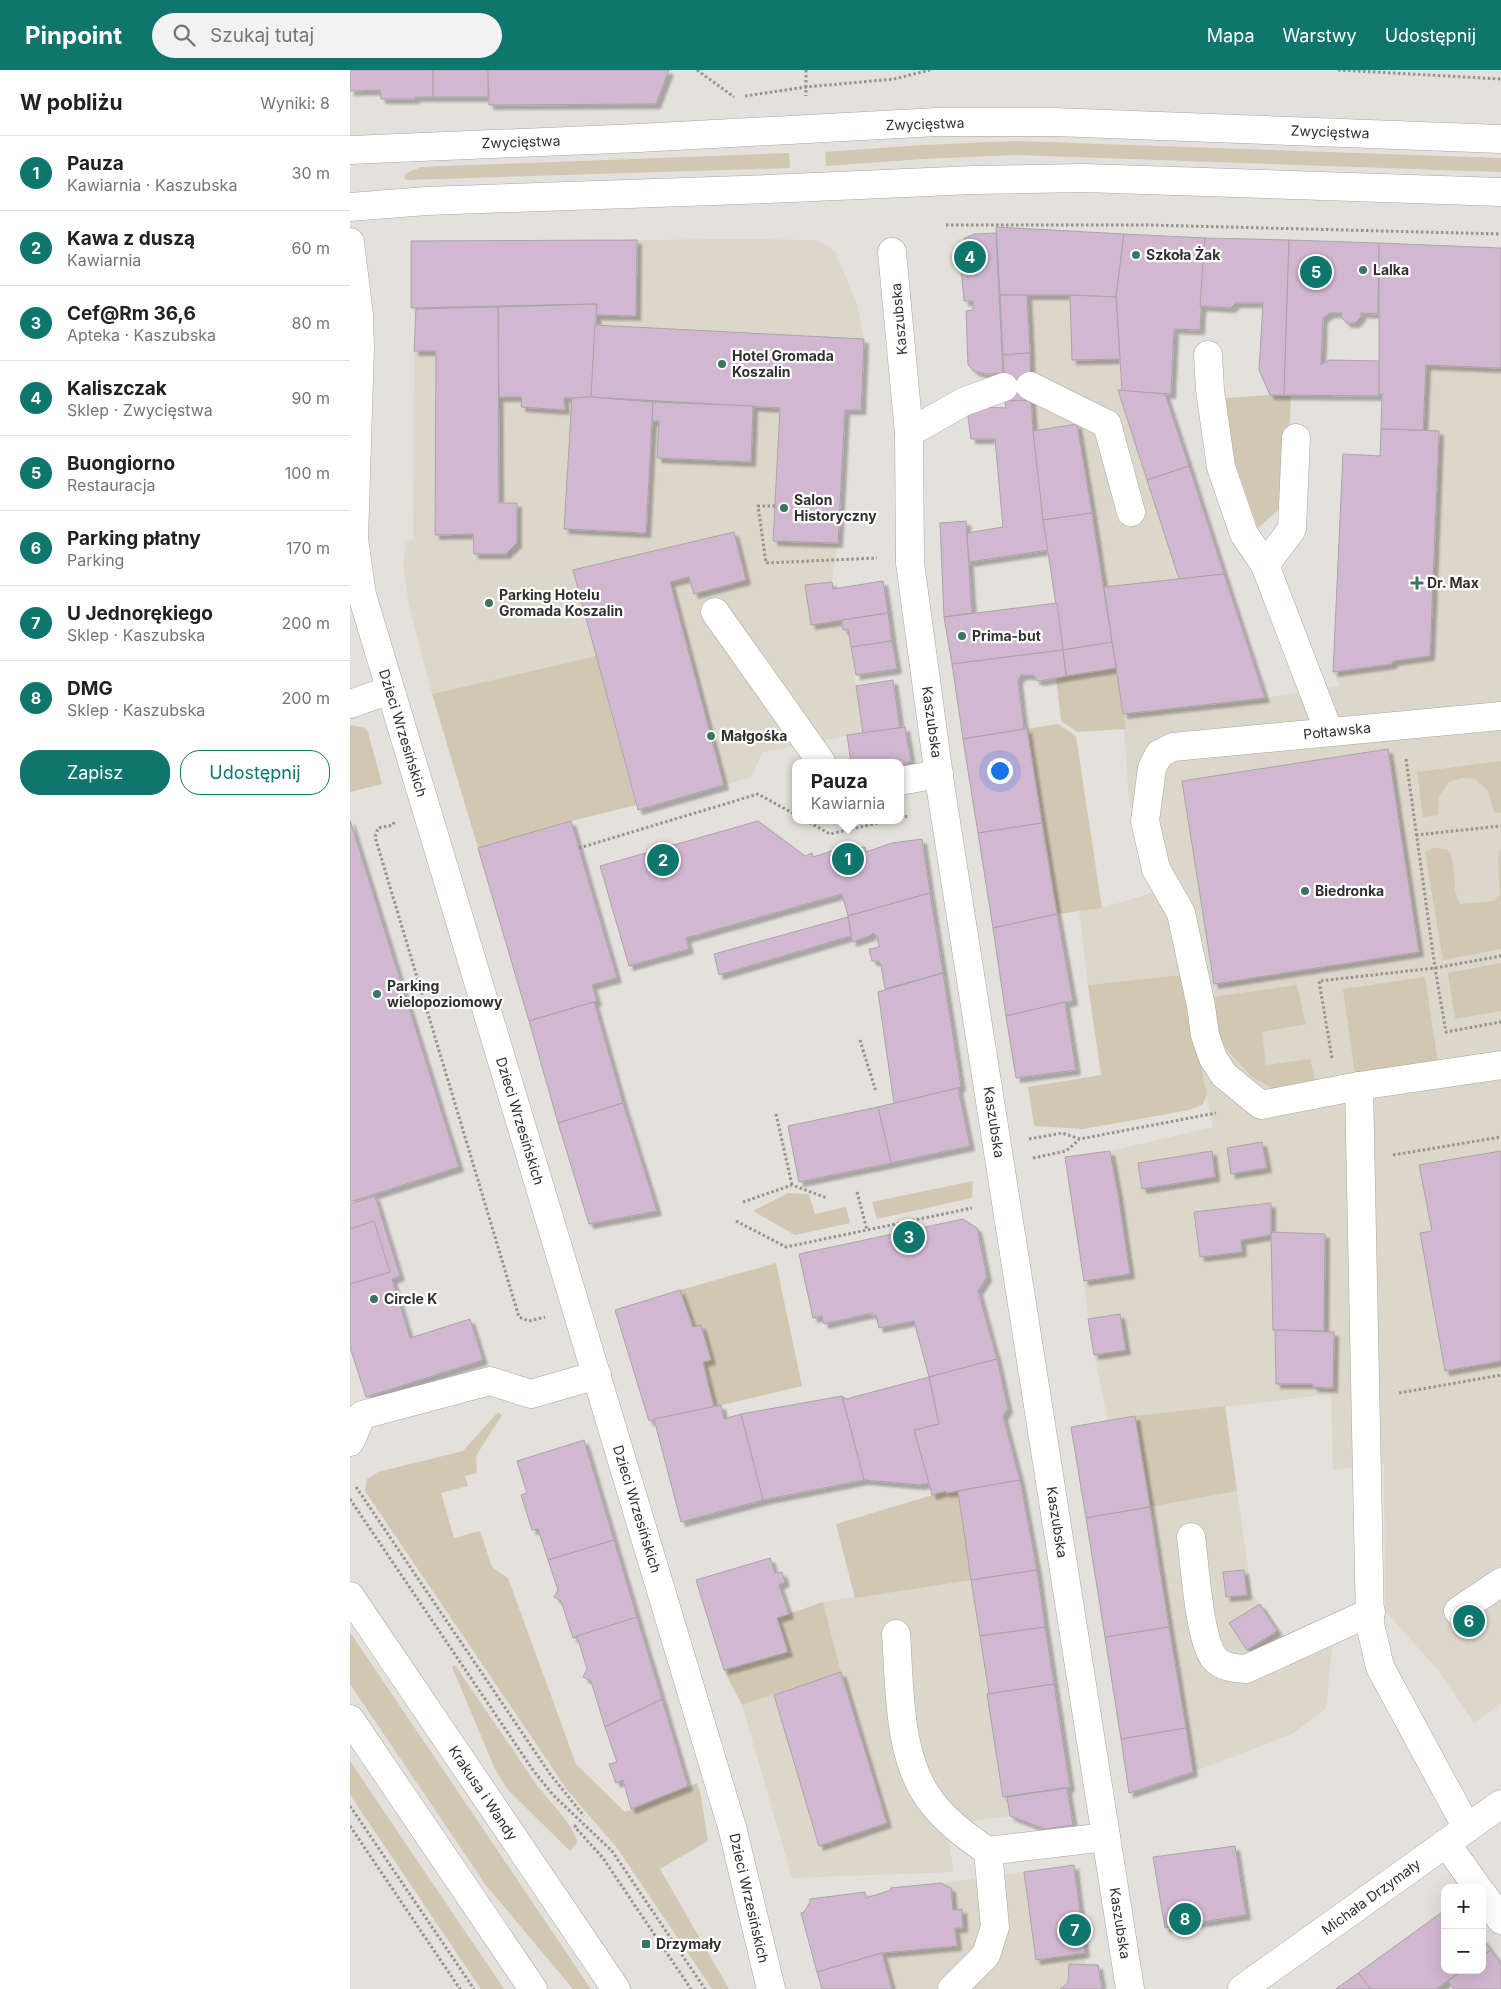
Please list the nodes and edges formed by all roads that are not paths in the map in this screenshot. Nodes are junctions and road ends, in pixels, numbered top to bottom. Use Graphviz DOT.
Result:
graph roads {
  1 [pos="1501,139"];
  2 [pos="350,150"];
  3 [pos="1501,192"];
  4 [pos="350,207"];
  5 [pos="350,242"];
  6 [pos="892,252"];
  7 [pos="1208,355"];
  8 [pos="909,432"];
  9 [pos="1296,438"];
  10 [pos="1131,512"];
  11 [pos="352,539"];
  12 [pos="1265,565"];
  13 [pos="715,612"];
  14 [pos="390,690"];
  15 [pos="350,704"];
  16 [pos="1501,716"];
  17 [pos="1329,732"];
  18 [pos="819,759"];
  19 [pos="939,774"];
  20 [pos="904,780"];
  21 [pos="1501,1065"];
  22 [pos="1348,1088"];
  23 [pos="597,1376"];
  24 [pos="356,1408"];
  25 [pos="350,1442"];
  26 [pos="1191,1537"];
  27 [pos="1501,1582"];
  28 [pos="350,1596"];
  29 [pos="1458,1611"];
  30 [pos="1371,1612"];
  31 [pos="896,1634"];
  32 [pos="350,1718"];
  33 [pos="1501,1804"];
  34 [pos="1457,1836"];
  35 [pos="1106,1837"];
  36 [pos="988,1851"];
  37 [pos="1476,1884"];
  38 [pos="1486,1899"];
  39 [pos="1501,1920"];
  40 [pos="533,1989"];
  41 [pos="616,1989"];
  42 [pos="771,1989"];
  43 [pos="952,1989"];
  44 [pos="1130,1989"];
  45 [pos="1242,1989"];
  1 -- 2 [label="street, Zwycięstwa"];
  3 -- 4 [label="street"];
  5 -- 11 [label="street, Dzieci Wrzesińskich"];
  6 -- 8 [label="street, Kaszubska"];
  7 -- 12 [label="street"];
  8 -- 10 [label="street"];
  8 -- 19 [label="street, Kaszubska"];
  9 -- 12 [label="street"];
  11 -- 14 [label="street, Dzieci Wrzesińskich"];
  12 -- 17 [label="street"];
  13 -- 18 [label="street"];
  14 -- 15 [label="street"];
  14 -- 23 [label="street, Dzieci Wrzesińskich"];
  16 -- 17 [label="street, Połtawska"];
  17 -- 22 [label="street, Połtawska"];
  19 -- 20 [label="street"];
  19 -- 35 [label="street, Kaszubska"];
  21 -- 22 [label="street"];
  22 -- 30 [label="street"];
  23 -- 24 [label="street"];
  23 -- 42 [label="street, Dzieci Wrzesińskich"];
  24 -- 25 [label="street"];
  26 -- 30 [label="street"];
  27 -- 29 [label="street"];
  28 -- 41 [label="street, Krakusa i Wandy"];
  30 -- 34 [label="street"];
  31 -- 36 [label="street"];
  32 -- 40 [label="street"];
  33 -- 34 [label="street, Michała Drzymały"];
  34 -- 37 [label="street"];
  34 -- 45 [label="street, Michała Drzymały"];
  35 -- 36 [label="street"];
  35 -- 44 [label="street, Kaszubska"];
  36 -- 43 [label="street"];
  38 -- 39 [label="street"];
}
